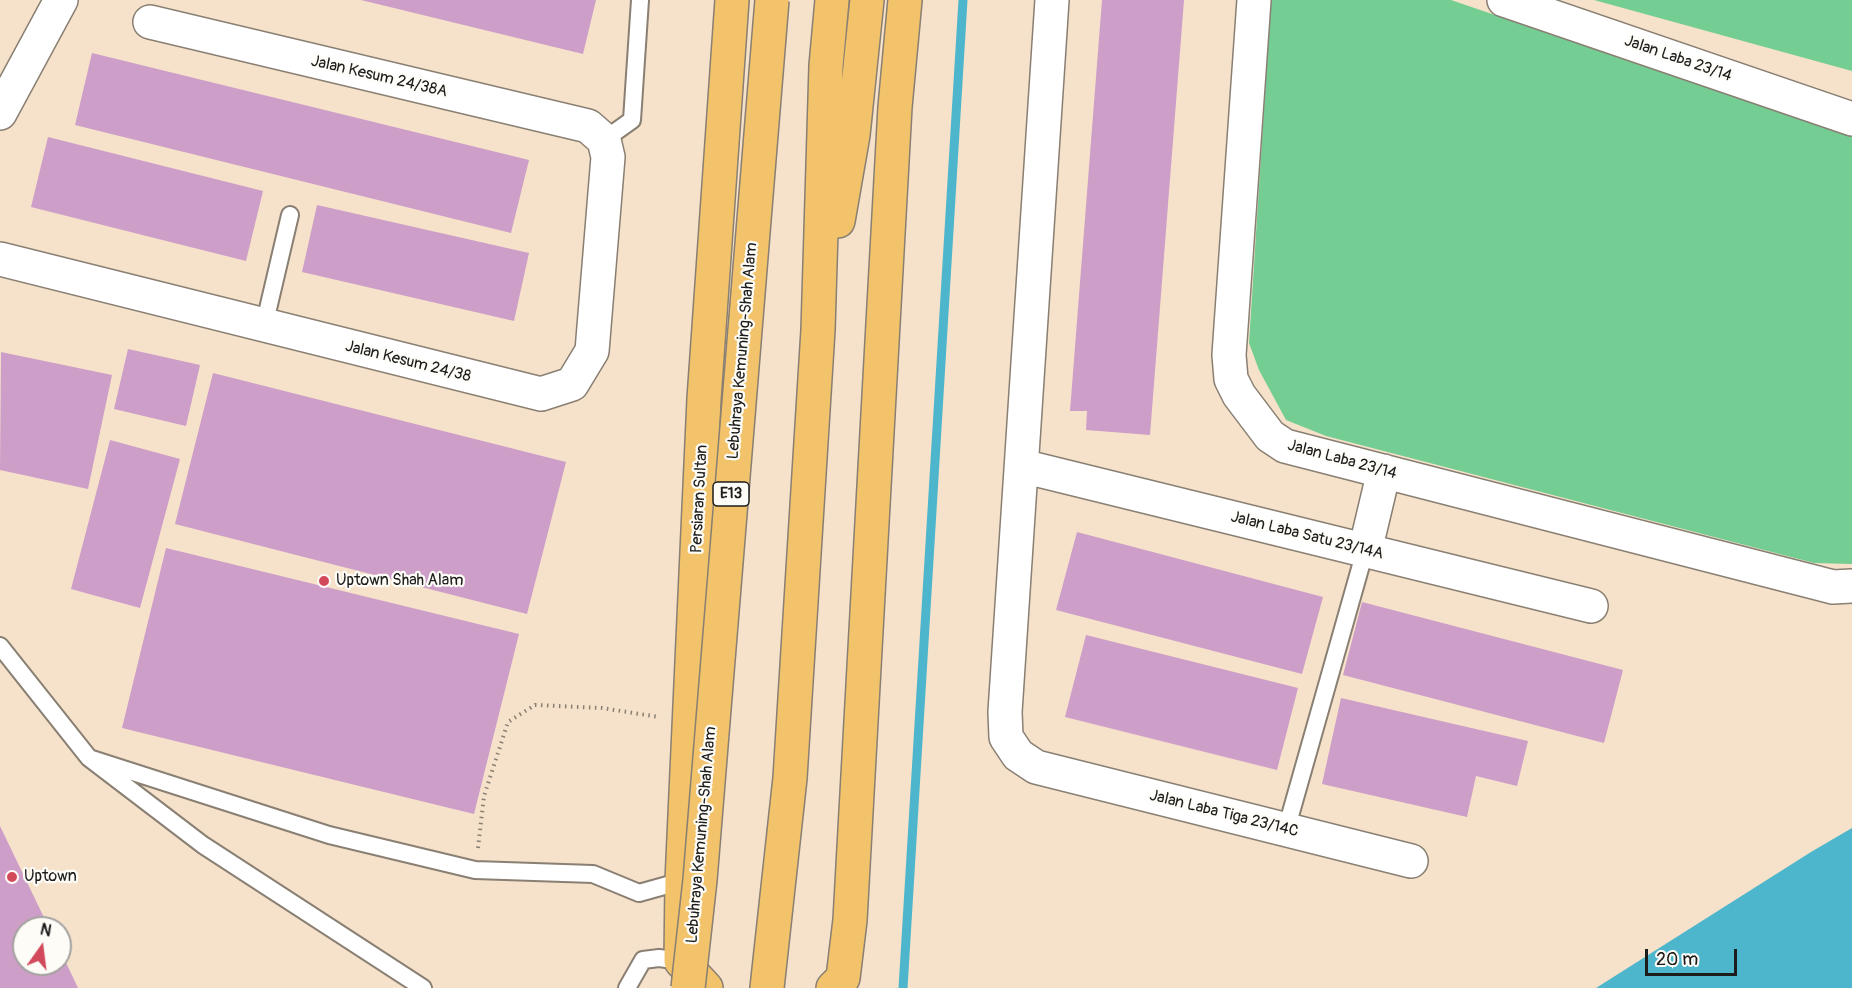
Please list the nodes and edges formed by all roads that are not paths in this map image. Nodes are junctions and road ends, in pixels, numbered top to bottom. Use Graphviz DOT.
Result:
graph roads {
  1 [pos="61,0"];
  2 [pos="640,0"];
  3 [pos="732,0"];
  4 [pos="772,0"];
  5 [pos="832,0"];
  6 [pos="867,0"];
  7 [pos="905,0"];
  8 [pos="1052,0"];
  9 [pos="1254,0"];
  10 [pos="1504,0"];
  11 [pos="150,22"];
  12 [pos="0,113"];
  13 [pos="1852,119"];
  14 [pos="604,140"];
  15 [pos="290,215"];
  16 [pos="0,260"];
  17 [pos="264,326"];
  18 [pos="818,330"];
  19 [pos="1022,466"];
  20 [pos="1384,471"];
  21 [pos="1365,550"];
  22 [pos="1852,586"];
  23 [pos="1592,606"];
  24 [pos="0,646"];
  25 [pos="89,758"];
  26 [pos="1286,830"];
  27 [pos="1411,861"];
  28 [pos="682,881"];
  29 [pos="684,975"];
  30 [pos="423,988"];
  31 [pos="627,988"];
  32 [pos="706,988"];
  33 [pos="767,988"];
  34 [pos="832,988"];
  1 -- 12 [label="street"];
  2 -- 14 [label="lane"];
  3 -- 28 [label="main road, Persiaran Sultan"];
  4 -- 29 [label="main road, Lebuhraya Kemuning-Shah Alam / E13, bridge"];
  5 -- 18 [label="main road"];
  6 -- 18 [label="main road"];
  7 -- 34 [label="main road"];
  8 -- 19 [label="street"];
  9 -- 20 [label="street, Jalan Laba 23/14"];
  10 -- 13 [label="street, Jalan Laba 23/14"];
  11 -- 14 [label="street, Jalan Kesum 24/38A"];
  14 -- 17 [label="street, Jalan Kesum 24/38"];
  15 -- 17 [label="lane"];
  16 -- 17 [label="street, Jalan Kesum 24/38"];
  18 -- 33 [label="main road"];
  19 -- 21 [label="street, Jalan Laba Satu 23/14A"];
  19 -- 26 [label="street, Jalan Laba Tiga 23/14C"];
  20 -- 21 [label="street"];
  20 -- 22 [label="street, Jalan Laba 23/14"];
  21 -- 23 [label="street, Jalan Laba Satu 23/14A"];
  21 -- 26 [label="lane"];
  24 -- 25 [label="lane"];
  25 -- 28 [label="lane"];
  25 -- 30 [label="lane"];
  26 -- 27 [label="street, Jalan Laba Tiga 23/14C"];
  28 -- 29 [label="main road, Persiaran Sultan"];
  29 -- 31 [label="lane"];
  29 -- 32 [label="main road"];
}
